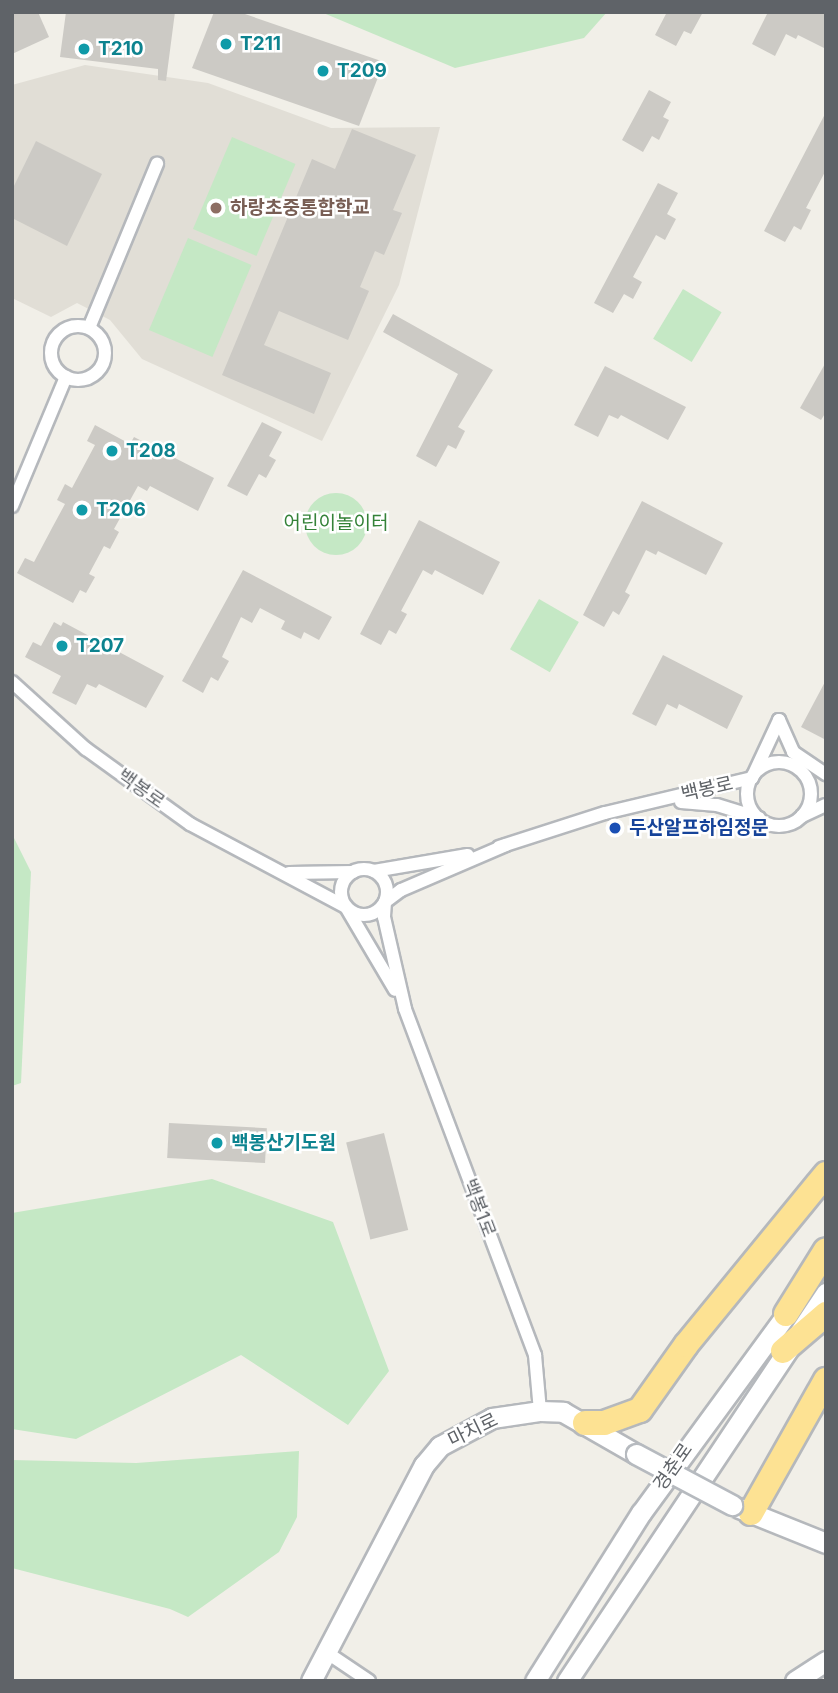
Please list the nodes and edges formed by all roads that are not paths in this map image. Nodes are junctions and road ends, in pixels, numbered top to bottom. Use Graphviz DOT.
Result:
graph roads {
  1 [pos="157,164"];
  2 [pos="89,328"];
  3 [pos="66,377"];
  4 [pos="12,506"];
  5 [pos="12,682"];
  6 [pos="826,774"];
  7 [pos="806,775"];
  8 [pos="752,778"];
  9 [pos="826,782"];
  10 [pos="649,801"];
  11 [pos="826,805"];
  12 [pos="802,816"];
  13 [pos="760,819"];
  14 [pos="506,845"];
  15 [pos="374,871"];
  16 [pos="353,872"];
  17 [pos="285,873"];
  18 [pos="385,902"];
  19 [pos="346,907"];
  20 [pos="405,1009"];
  21 [pos="826,1174"];
  22 [pos="826,1250"];
  23 [pos="826,1263"];
  24 [pos="826,1293"];
  25 [pos="786,1314"];
  26 [pos="826,1314"];
  27 [pos="783,1351"];
  28 [pos="826,1380"];
  29 [pos="540,1411"];
  30 [pos="585,1423"];
  31 [pos="742,1509"];
  32 [pos="826,1543"];
  33 [pos="326,1652"];
  34 [pos="826,1661"];
  35 [pos="311,1681"];
  36 [pos="369,1681"];
  37 [pos="535,1681"];
  38 [pos="567,1681"];
  39 [pos="795,1681"];
  1 -- 2 [label="street"];
  2 -- 3 [label="street"];
  2 -- 3 [label="street"];
  3 -- 4 [label="street"];
  5 -- 17 [label="street, 백봉로"];
  6 -- 8 [label="street, 백봉로"];
  7 -- 8 [label="street"];
  7 -- 9 [label="street"];
  7 -- 12 [label="street"];
  8 -- 10 [label="street, 백봉로"];
  8 -- 13 [label="street"];
  10 -- 13 [label="street, 백봉로"];
  10 -- 14 [label="street, 백봉로"];
  11 -- 12 [label="street"];
  12 -- 13 [label="street"];
  14 -- 15 [label="street, 백봉로"];
  14 -- 18 [label="street, 백봉로"];
  15 -- 16 [label="street"];
  15 -- 18 [label="street"];
  16 -- 17 [label="street, 백봉로"];
  16 -- 19 [label="street"];
  17 -- 19 [label="street, 백봉로"];
  18 -- 19 [label="street"];
  18 -- 20 [label="street, 백봉1로"];
  19 -- 20 [label="street, 백봉1로"];
  20 -- 29 [label="street, 백봉1로"];
  21 -- 30 [label="highway"];
  22 -- 25 [label="highway"];
  23 -- 25 [label="street, 경춘로"];
  24 -- 27 [label="street, 경춘로"];
  25 -- 37 [label="street, 경춘로"];
  26 -- 27 [label="highway"];
  27 -- 38 [label="street, 경춘로"];
  28 -- 31 [label="highway"];
  29 -- 30 [label="street, 마치로"];
  29 -- 33 [label="street, 마치로"];
  30 -- 31 [label="street, 마치로, bridge"];
  31 -- 32 [label="street, 마치로"];
  33 -- 35 [label="street, 마치로"];
  33 -- 36 [label="street"];
  34 -- 39 [label="street"];
}
